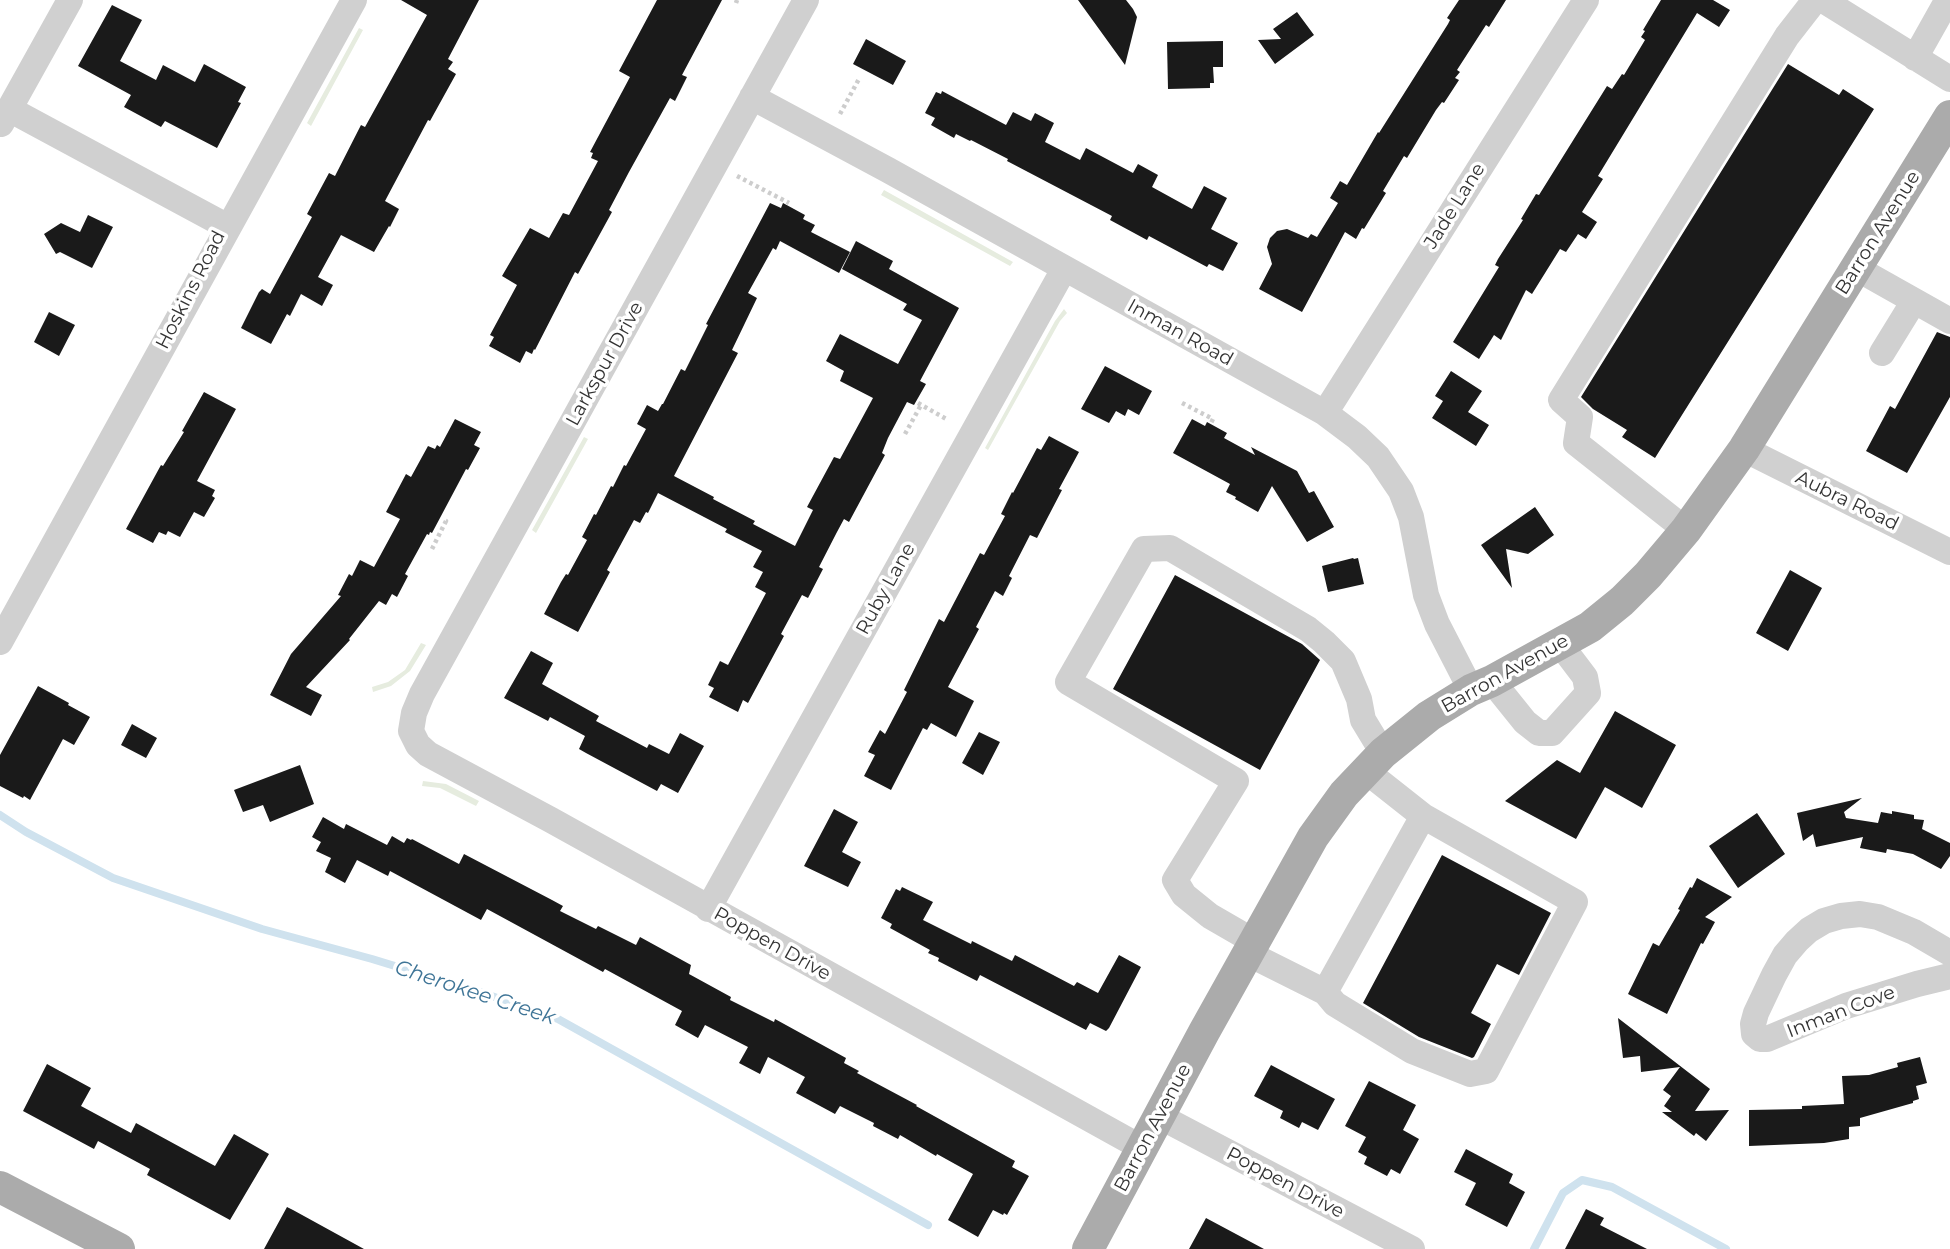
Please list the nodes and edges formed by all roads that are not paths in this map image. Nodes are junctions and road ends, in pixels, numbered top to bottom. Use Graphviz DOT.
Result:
graph roads {
  1 [pos="71,0"];
  2 [pos="354,0"];
  3 [pos="806,0"];
  4 [pos="1586,0"];
  5 [pos="1815,0"];
  6 [pos="1823,0"];
  7 [pos="1948,0"];
  8 [pos="1915,58"];
  9 [pos="1950,79"];
  10 [pos="752,97"];
  11 [pos="1950,116"];
  12 [pos="4,117"];
  13 [pos="228,227"];
  14 [pos="1856,268"];
  15 [pos="1064,269"];
  16 [pos="1914,301"];
  17 [pos="1950,321"];
  18 [pos="1882,353"];
  19 [pos="1325,413"];
  20 [pos="1744,449"];
  21 [pos="1686,530"];
  22 [pos="1950,552"];
  23 [pos="0,642"];
  24 [pos="1560,644"];
  25 [pos="1482,685"];
  26 [pos="401,734"];
  27 [pos="1375,762"];
  28 [pos="1423,816"];
  29 [pos="708,909"];
  30 [pos="1252,948"];
  31 [pos="1950,953"];
  32 [pos="1950,976"];
  33 [pos="1325,992"];
  34 [pos="1159,1116"];
  35 [pos="1142,1148"];
  36 [pos="3,1197"];
  37 [pos="119,1249"];
  38 [pos="1088,1249"];
  39 [pos="1412,1249"];
  1 -- 12 [label="street, Hoskins Road"];
  2 -- 13 [label="street"];
  3 -- 10 [label="street, Larkspur Drive"];
  4 -- 19 [label="street, Jade Lane"];
  5 -- 21 [label="street"];
  6 -- 8 [label="street"];
  7 -- 8 [label="street"];
  8 -- 9 [label="street"];
  10 -- 15 [label="street, Inman Road"];
  10 -- 26 [label="street, Larkspur Drive"];
  11 -- 14 [label="main road, Barron Avenue"];
  12 -- 13 [label="street, Hoskins Road"];
  13 -- 23 [label="street, Hoskins Road"];
  14 -- 16 [label="street"];
  14 -- 20 [label="main road, Barron Avenue"];
  15 -- 19 [label="street, Inman Road"];
  15 -- 29 [label="street, Ruby Lane"];
  16 -- 17 [label="street"];
  16 -- 18 [label="street"];
  19 -- 25 [label="street, Inman Road"];
  20 -- 21 [label="main road, Barron Avenue"];
  20 -- 22 [label="street, Aubra Road"];
  21 -- 24 [label="main road, Barron Avenue"];
  24 -- 25 [label="main road, Barron Avenue"];
  24 -- 25 [label="street, Inman Road"];
  25 -- 27 [label="main road, Barron Avenue"];
  26 -- 29 [label="street, Poppen Drive"];
  27 -- 28 [label="street"];
  27 -- 30 [label="main road, Barron Avenue"];
  27 -- 30 [label="street"];
  28 -- 33 [label="street"];
  28 -- 33 [label="street"];
  29 -- 35 [label="street, Poppen Drive"];
  30 -- 33 [label="street"];
  30 -- 34 [label="main road, Barron Avenue"];
  31 -- 32 [label="street, Inman Cove"];
  34 -- 35 [label="main road, Barron Avenue"];
  34 -- 39 [label="street, Poppen Drive"];
  35 -- 38 [label="main road, Barron Avenue"];
  36 -- 37 [label="main road"];
}
